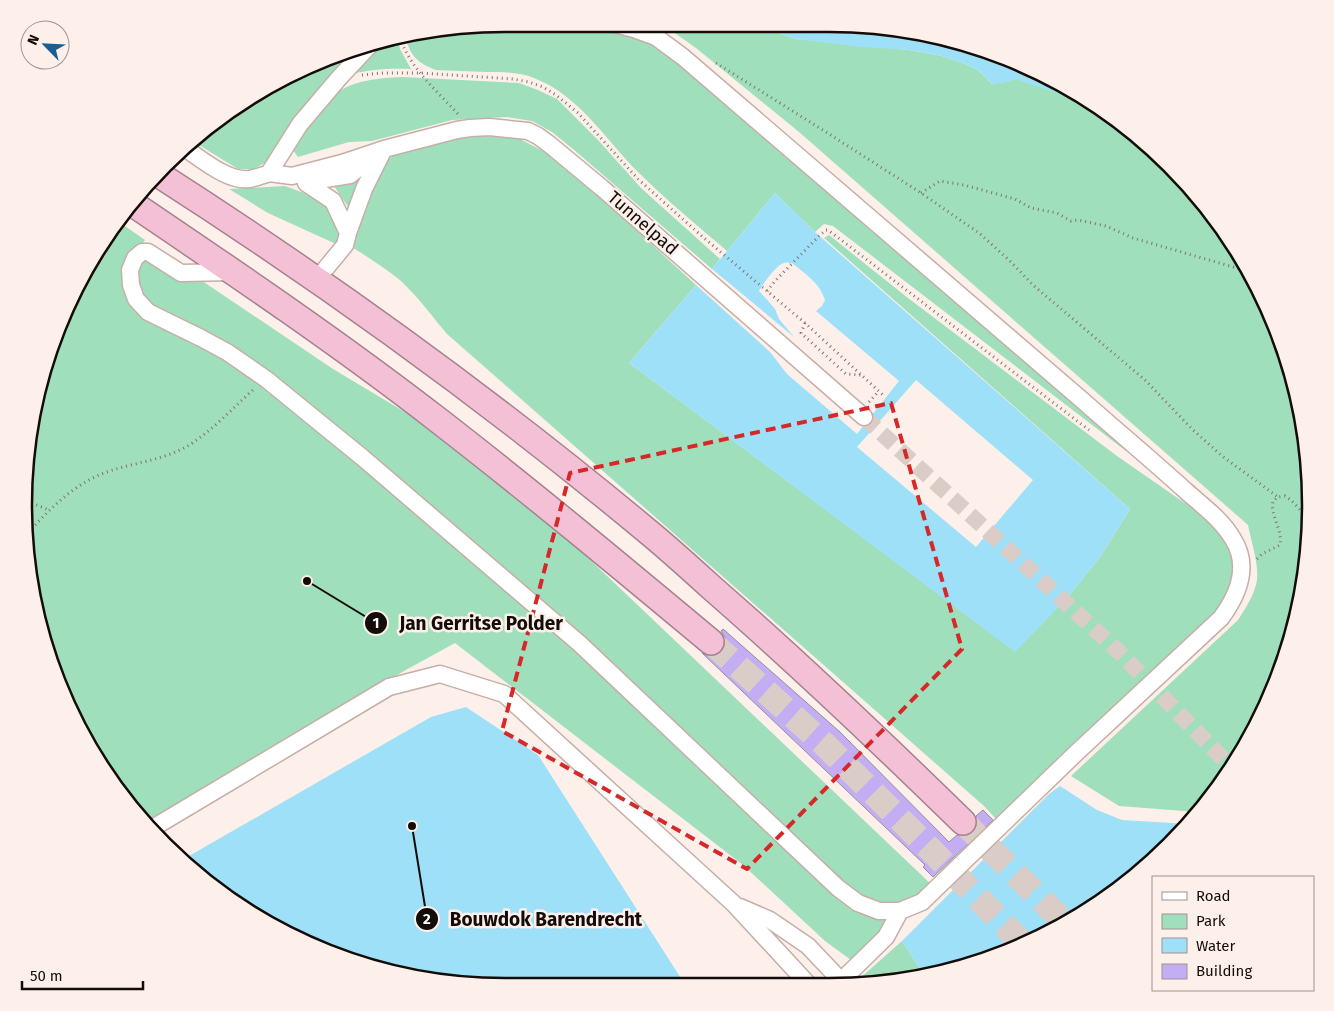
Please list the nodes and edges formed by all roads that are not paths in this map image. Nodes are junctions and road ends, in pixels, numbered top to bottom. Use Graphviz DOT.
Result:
graph roads {
  1 [pos="642,32"];
  2 [pos="359,56"];
  3 [pos="384,149"];
  4 [pos="191,152"];
  5 [pos="269,173"];
  6 [pos="164,178"];
  7 [pos="299,179"];
  8 [pos="139,208"];
  9 [pos="348,233"];
  10 [pos="234,272"];
  11 [pos="317,279"];
  12 [pos="864,417"];
  13 [pos="711,642"];
  14 [pos="964,822"];
  15 [pos="157,825"];
  16 [pos="734,904"];
  17 [pos="900,911"];
  18 [pos="846,977"];
  19 [pos="802,978"];
  20 [pos="838,978"];
  1 -- 17 [label="street"];
  2 -- 5 [label="street"];
  3 -- 5 [label="street, Tunnelpad"];
  3 -- 7 [label="street, Tunnelpad"];
  3 -- 9 [label="street"];
  3 -- 12 [label="street, Tunnelpad"];
  4 -- 5 [label="street, Tunnelpad"];
  5 -- 7 [label="street, Tunnelpad"];
  6 -- 11 [label="highway"];
  7 -- 9 [label="street"];
  8 -- 10 [label="highway"];
  9 -- 11 [label="street"];
  10 -- 13 [label="highway"];
  10 -- 17 [label="street"];
  11 -- 14 [label="highway"];
  15 -- 16 [label="street"];
  16 -- 19 [label="street"];
  16 -- 20 [label="street"];
  17 -- 18 [label="street"];
}
